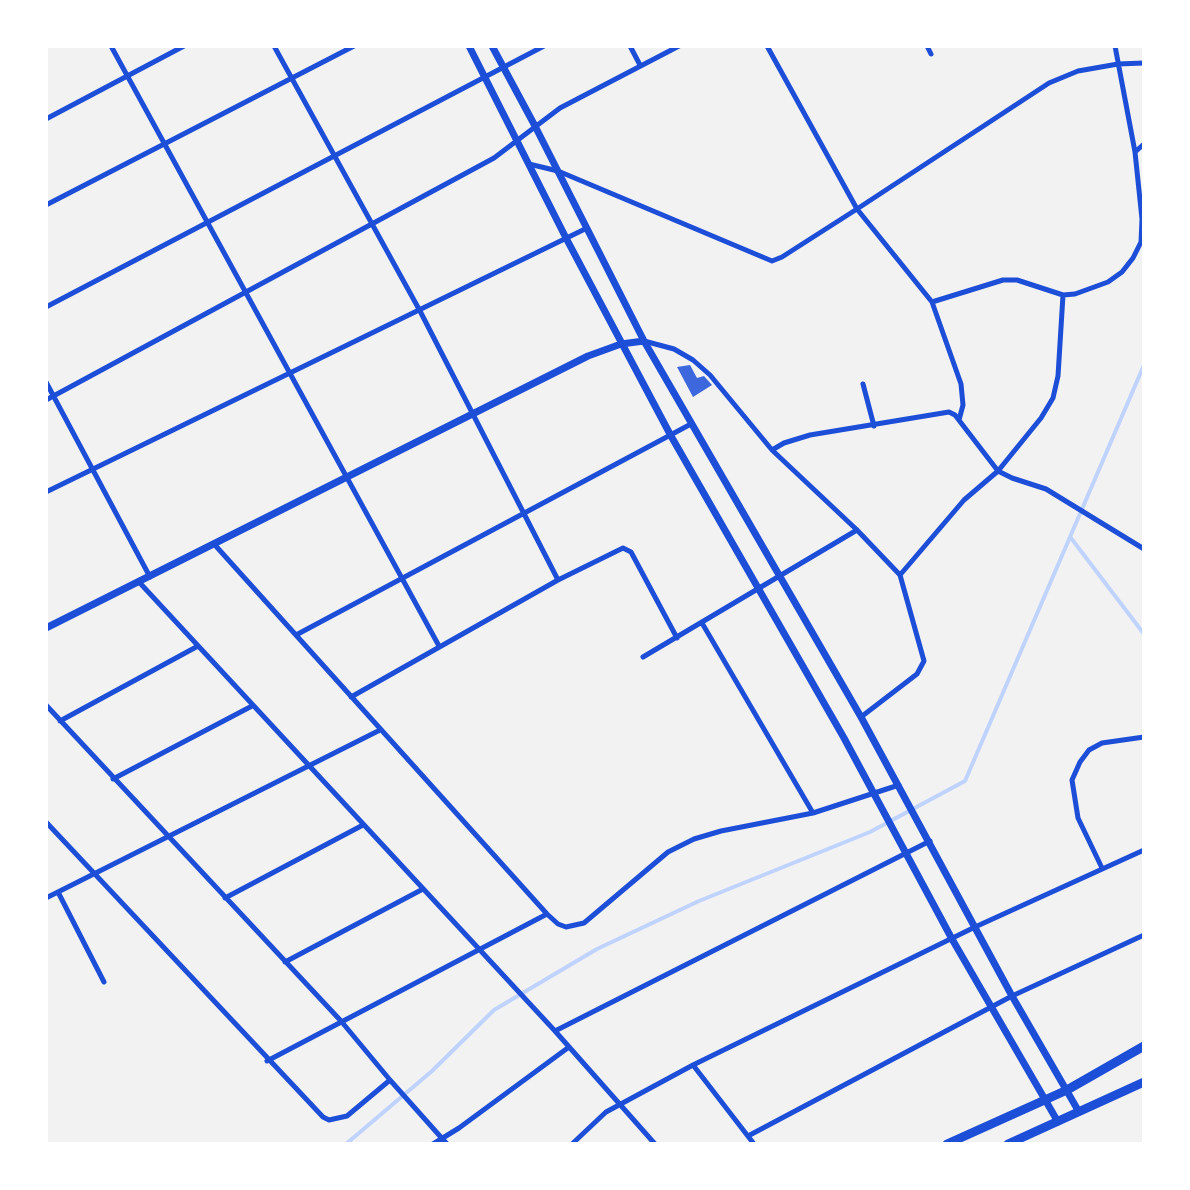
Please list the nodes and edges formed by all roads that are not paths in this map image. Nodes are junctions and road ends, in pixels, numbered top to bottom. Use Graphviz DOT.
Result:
graph roads {
  1 [pos="111,46"];
  2 [pos="184,46"];
  3 [pos="274,46"];
  4 [pos="354,46"];
  5 [pos="469,46"];
  6 [pos="492,46"];
  7 [pos="544,46"];
  8 [pos="630,46"];
  9 [pos="679,46"];
  10 [pos="767,46"];
  11 [pos="927,46"];
  12 [pos="1115,46"];
  13 [pos="931,54"];
  14 [pos="1143,63"];
  15 [pos="1118,64"];
  16 [pos="640,65"];
  17 [pos="503,68"];
  18 [pos="128,76"];
  19 [pos="290,77"];
  20 [pos="485,77"];
  21 [pos="46,119"];
  22 [pos="535,126"];
  23 [pos="518,140"];
  24 [pos="165,143"];
  25 [pos="1143,144"];
  26 [pos="1135,152"];
  27 [pos="333,158"];
  28 [pos="529,164"];
  29 [pos="558,171"];
  30 [pos="46,205"];
  31 [pos="857,210"];
  32 [pos="209,223"];
  33 [pos="371,226"];
  34 [pos="585,229"];
  35 [pos="566,238"];
  36 [pos="246,291"];
  37 [pos="1064,295"];
  38 [pos="932,302"];
  39 [pos="46,307"];
  40 [pos="420,311"];
  41 [pos="644,341"];
  42 [pos="621,344"];
  43 [pos="290,372"];
  44 [pos="46,382"];
  45 [pos="863,384"];
  46 [pos="54,396"];
  47 [pos="46,400"];
  48 [pos="473,413"];
  49 [pos="959,420"];
  50 [pos="691,424"];
  51 [pos="874,426"];
  52 [pos="670,436"];
  53 [pos="772,450"];
  54 [pos="93,471"];
  55 [pos="998,471"];
  56 [pos="347,476"];
  57 [pos="46,492"];
  58 [pos="523,513"];
  59 [pos="857,530"];
  60 [pos="214,544"];
  61 [pos="1143,549"];
  62 [pos="900,575"];
  63 [pos="150,577"];
  64 [pos="401,578"];
  65 [pos="781,578"];
  66 [pos="558,580"];
  67 [pos="139,582"];
  68 [pos="760,589"];
  69 [pos="702,623"];
  70 [pos="46,628"];
  71 [pos="296,635"];
  72 [pos="677,638"];
  73 [pos="198,646"];
  74 [pos="439,646"];
  75 [pos="643,657"];
  76 [pos="351,697"];
  77 [pos="46,705"];
  78 [pos="252,706"];
  79 [pos="861,717"];
  80 [pos="60,721"];
  81 [pos="380,730"];
  82 [pos="1143,736"];
  83 [pos="309,766"];
  84 [pos="112,778"];
  85 [pos="899,785"];
  86 [pos="875,793"];
  87 [pos="813,813"];
  88 [pos="46,822"];
  89 [pos="363,825"];
  90 [pos="168,837"];
  91 [pos="930,841"];
  92 [pos="1143,850"];
  93 [pos="907,854"];
  94 [pos="1102,868"];
  95 [pos="93,874"];
  96 [pos="423,889"];
  97 [pos="58,892"];
  98 [pos="46,898"];
  99 [pos="225,898"];
  100 [pos="547,914"];
  101 [pos="975,927"];
  102 [pos="1143,935"];
  103 [pos="952,939"];
  104 [pos="480,950"];
  105 [pos="285,962"];
  106 [pos="104,982"];
  107 [pos="1012,996"];
  108 [pos="991,1007"];
  109 [pos="341,1021"];
  110 [pos="555,1031"];
  111 [pos="1143,1046"];
  112 [pos="569,1047"];
  113 [pos="267,1061"];
  114 [pos="693,1065"];
  115 [pos="390,1080"];
  116 [pos="1143,1082"];
  117 [pos="1067,1090"];
  118 [pos="1046,1100"];
  119 [pos="620,1102"];
  120 [pos="1079,1112"];
  121 [pos="1058,1122"];
  122 [pos="748,1136"];
  123 [pos="442,1138"];
  124 [pos="434,1143"];
  125 [pos="447,1143"];
  126 [pos="572,1143"];
  127 [pos="655,1143"];
  128 [pos="754,1143"];
  129 [pos="946,1143"];
  130 [pos="1008,1143"];
  1 -- 18 [label="street"];
  2 -- 18 [label="street"];
  3 -- 19 [label="street"];
  4 -- 19 [label="street"];
  5 -- 20 [label="street"];
  6 -- 17 [label="street"];
  7 -- 17 [label="street"];
  8 -- 16 [label="street"];
  9 -- 16 [label="street"];
  10 -- 31 [label="street"];
  11 -- 13 [label="street"];
  12 -- 15 [label="street"];
  14 -- 15 [label="street"];
  15 -- 26 [label="street"];
  15 -- 31 [label="street"];
  16 -- 22 [label="street"];
  17 -- 20 [label="street"];
  17 -- 22 [label="street"];
  18 -- 21 [label="street"];
  18 -- 24 [label="street"];
  19 -- 24 [label="street"];
  19 -- 27 [label="street"];
  20 -- 23 [label="street"];
  20 -- 27 [label="street"];
  22 -- 23 [label="street"];
  22 -- 29 [label="street"];
  23 -- 28 [label="street"];
  23 -- 33 [label="street"];
  24 -- 30 [label="street"];
  24 -- 32 [label="street"];
  25 -- 26 [label="street"];
  26 -- 37 [label="street"];
  27 -- 32 [label="street"];
  27 -- 33 [label="street"];
  28 -- 29 [label="street"];
  28 -- 35 [label="street"];
  29 -- 31 [label="street"];
  29 -- 34 [label="street"];
  31 -- 38 [label="street"];
  32 -- 36 [label="street"];
  32 -- 39 [label="street"];
  33 -- 36 [label="street"];
  33 -- 40 [label="street"];
  34 -- 35 [label="street"];
  34 -- 41 [label="street"];
  35 -- 40 [label="street"];
  35 -- 42 [label="street"];
  36 -- 43 [label="street"];
  36 -- 46 [label="street"];
  37 -- 38 [label="street"];
  37 -- 55 [label="street"];
  38 -- 49 [label="street"];
  40 -- 43 [label="street"];
  40 -- 48 [label="street"];
  41 -- 42 [label="street"];
  41 -- 50 [label="street"];
  41 -- 53 [label="street"];
  42 -- 48 [label="street"];
  42 -- 52 [label="street"];
  43 -- 54 [label="street"];
  43 -- 56 [label="street"];
  44 -- 46 [label="street"];
  45 -- 51 [label="street"];
  46 -- 47 [label="street"];
  46 -- 54 [label="street"];
  48 -- 56 [label="street"];
  48 -- 58 [label="street"];
  49 -- 51 [label="street"];
  49 -- 55 [label="street"];
  50 -- 52 [label="street"];
  50 -- 65 [label="street"];
  51 -- 53 [label="street"];
  52 -- 58 [label="street"];
  52 -- 68 [label="street"];
  53 -- 59 [label="street"];
  54 -- 57 [label="street"];
  54 -- 63 [label="street"];
  55 -- 61 [label="street"];
  55 -- 62 [label="street"];
  56 -- 60 [label="street"];
  56 -- 64 [label="street"];
  58 -- 64 [label="street"];
  58 -- 66 [label="street"];
  59 -- 62 [label="street"];
  59 -- 65 [label="street"];
  60 -- 63 [label="street"];
  60 -- 71 [label="street"];
  62 -- 79 [label="street"];
  63 -- 67 [label="street"];
  64 -- 71 [label="street"];
  64 -- 74 [label="street"];
  65 -- 68 [label="street"];
  65 -- 79 [label="street"];
  66 -- 72 [label="street"];
  66 -- 74 [label="street"];
  67 -- 70 [label="street"];
  67 -- 73 [label="street"];
  68 -- 69 [label="street"];
  68 -- 86 [label="street"];
  69 -- 72 [label="street"];
  69 -- 87 [label="street"];
  71 -- 76 [label="street"];
  72 -- 75 [label="street"];
  73 -- 78 [label="street"];
  73 -- 80 [label="street"];
  74 -- 76 [label="street"];
  76 -- 81 [label="street"];
  77 -- 80 [label="street"];
  78 -- 83 [label="street"];
  78 -- 84 [label="street"];
  79 -- 85 [label="street"];
  80 -- 84 [label="street"];
  81 -- 83 [label="street"];
  81 -- 100 [label="street"];
  82 -- 94 [label="street"];
  83 -- 89 [label="street"];
  83 -- 90 [label="street"];
  84 -- 90 [label="street"];
  85 -- 86 [label="street"];
  85 -- 91 [label="street"];
  86 -- 87 [label="street"];
  86 -- 93 [label="street"];
  87 -- 100 [label="street"];
  88 -- 95 [label="street"];
  89 -- 96 [label="street"];
  89 -- 99 [label="street"];
  90 -- 95 [label="street"];
  90 -- 99 [label="street"];
  91 -- 93 [label="street"];
  91 -- 101 [label="street"];
  92 -- 94 [label="street"];
  93 -- 103 [label="street"];
  93 -- 110 [label="street"];
  94 -- 101 [label="street"];
  95 -- 97 [label="street"];
  95 -- 113 [label="street"];
  96 -- 104 [label="street"];
  96 -- 105 [label="street"];
  97 -- 98 [label="street"];
  97 -- 106 [label="street"];
  99 -- 105 [label="street"];
  100 -- 104 [label="street"];
  101 -- 103 [label="street"];
  101 -- 107 [label="street"];
  102 -- 107 [label="street"];
  103 -- 108 [label="street"];
  103 -- 114 [label="street"];
  104 -- 109 [label="street"];
  104 -- 110 [label="street"];
  105 -- 109 [label="street"];
  107 -- 108 [label="street"];
  107 -- 117 [label="street"];
  108 -- 118 [label="street"];
  108 -- 122 [label="street"];
  109 -- 113 [label="street"];
  109 -- 115 [label="street"];
  110 -- 112 [label="street"];
  111 -- 117 [label="main road"];
  112 -- 119 [label="street"];
  112 -- 123 [label="street"];
  113 -- 115 [label="street"];
  114 -- 119 [label="street"];
  114 -- 122 [label="street"];
  115 -- 123 [label="street"];
  116 -- 120 [label="main road"];
  117 -- 118 [label="main road"];
  117 -- 120 [label="street"];
  118 -- 121 [label="street"];
  118 -- 129 [label="main road"];
  119 -- 126 [label="street"];
  119 -- 127 [label="street"];
  120 -- 121 [label="main road"];
  121 -- 130 [label="main road"];
  122 -- 128 [label="street"];
  123 -- 124 [label="street"];
  123 -- 125 [label="street"];
}
